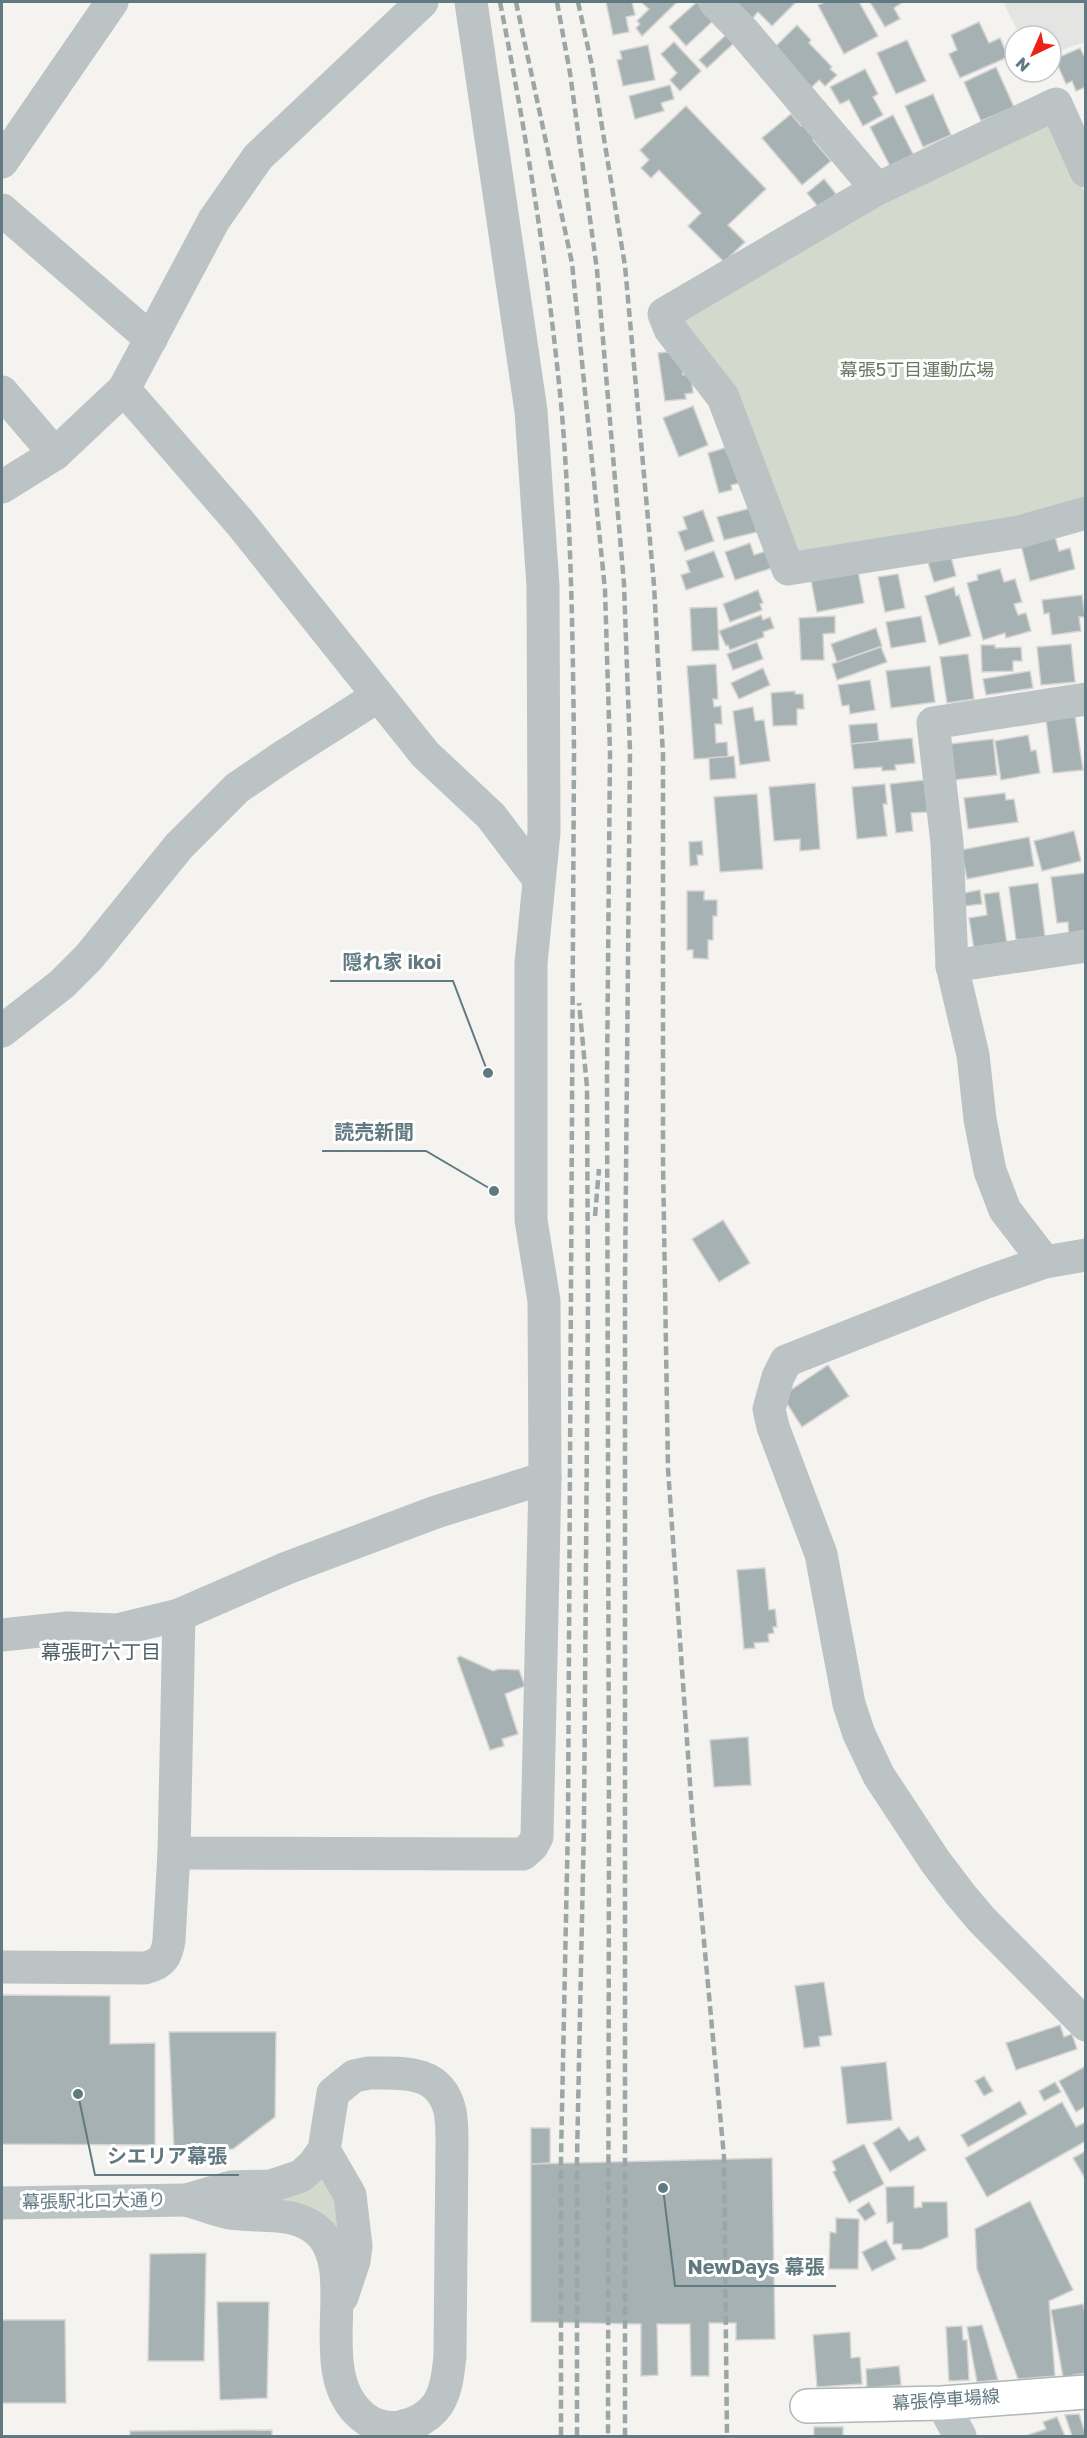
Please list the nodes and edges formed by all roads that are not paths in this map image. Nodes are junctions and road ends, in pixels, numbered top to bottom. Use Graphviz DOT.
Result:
graph roads {
  1 [pos="112,2"];
  2 [pos="422,2"];
  3 [pos="471,2"];
  4 [pos="715,2"];
  5 [pos="2,162"];
  6 [pos="1086,171"];
  7 [pos="877,189"];
  8 [pos="2,210"];
  9 [pos="151,339"];
  10 [pos="124,389"];
  11 [pos="2,392"];
  12 [pos="55,454"];
  13 [pos="2,487"];
  14 [pos="1086,513"];
  15 [pos="378,696"];
  16 [pos="1086,699"];
  17 [pos="538,878"];
  18 [pos="1086,946"];
  19 [pos="952,966"];
  20 [pos="2,1031"];
  21 [pos="1086,1255"];
  22 [pos="1045,1262"];
  23 [pos="545,1478"];
  24 [pos="179,1615"];
  25 [pos="2,1635"];
  26 [pos="174,1853"];
  27 [pos="2,1967"];
  28 [pos="1086,2025"];
  29 [pos="324,2150"];
  30 [pos="186,2200"];
  31 [pos="2,2203"];
  32 [pos="336,2313"];
  33 [pos="1086,2392"];
  34 [pos="942,2403"];
  35 [pos="807,2406"];
  36 [pos="960,2436"];
  1 -- 5 [label="street"];
  2 -- 9 [label="street"];
  3 -- 17 [label="street"];
  4 -- 7 [label="street"];
  6 -- 7 [label="street"];
  7 -- 14 [label="street"];
  8 -- 9 [label="street"];
  9 -- 10 [label="street"];
  10 -- 12 [label="street"];
  10 -- 15 [label="street"];
  11 -- 12 [label="street"];
  12 -- 13 [label="street"];
  15 -- 17 [label="street"];
  15 -- 20 [label="street"];
  16 -- 19 [label="street"];
  17 -- 23 [label="street"];
  18 -- 19 [label="street"];
  19 -- 22 [label="street"];
  21 -- 22 [label="street"];
  22 -- 28 [label="street"];
  23 -- 24 [label="street"];
  23 -- 26 [label="street"];
  24 -- 25 [label="street"];
  24 -- 26 [label="street"];
  26 -- 27 [label="street"];
  29 -- 30 [label="street"];
  29 -- 32 [label="street"];
  29 -- 32 [label="street"];
  30 -- 31 [label="street, 幕張駅北口大通り"];
  30 -- 32 [label="street"];
  33 -- 34 [label="main road, 幕張停車場線"];
  34 -- 35 [label="main road, 幕張停車場線"];
  34 -- 36 [label="street"];
}
